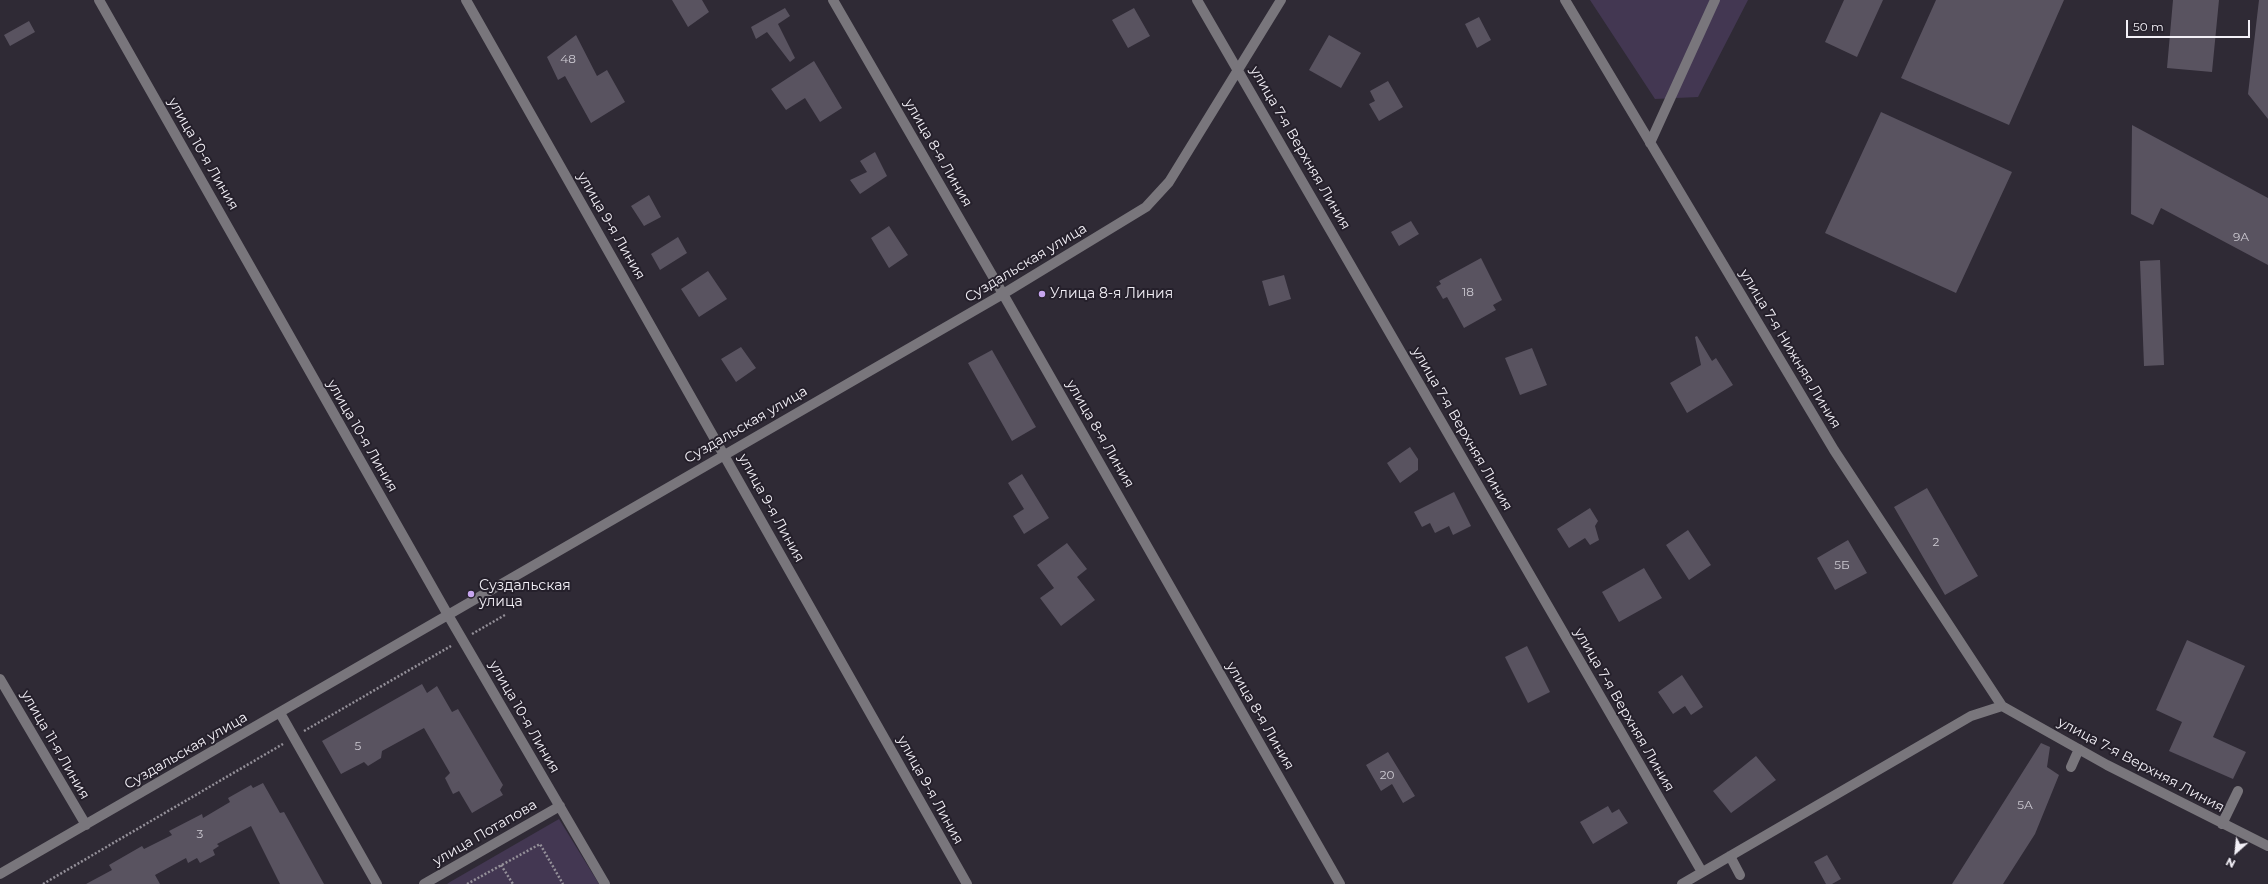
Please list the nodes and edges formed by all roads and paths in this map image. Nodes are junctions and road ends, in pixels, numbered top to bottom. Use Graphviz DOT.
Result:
graph roads {
  1 [pos="99,0"];
  2 [pos="466,0"];
  3 [pos="833,0"];
  4 [pos="1197,0"];
  5 [pos="1281,0"];
  6 [pos="1565,0"];
  7 [pos="1715,0"];
  8 [pos="1238,69"];
  9 [pos="1650,143"];
  10 [pos="1003,294"];
  11 [pos="724,454"];
  12 [pos="448,615"];
  13 [pos="505,615"];
  14 [pos="462,640"];
  15 [pos="0,679"];
  16 [pos="2002,706"];
  17 [pos="280,713"];
  18 [pos="294,737"];
  19 [pos="2079,749"];
  20 [pos="2071,767"];
  21 [pos="2238,790"];
  22 [pos="560,806"];
  23 [pos="2222,824"];
  24 [pos="86,825"];
  25 [pos="2268,846"];
  26 [pos="1730,856"];
  27 [pos="502,865"];
  28 [pos="1702,872"];
  29 [pos="0,874"];
  30 [pos="1740,875"];
  31 [pos="43,884"];
  32 [pos="377,884"];
  33 [pos="424,884"];
  34 [pos="467,884"];
  35 [pos="513,884"];
  36 [pos="563,884"];
  37 [pos="605,884"];
  38 [pos="967,884"];
  39 [pos="1340,884"];
  40 [pos="1682,884"];
  1 -- 12 [label="street, улица 10-я Линия"];
  2 -- 11 [label="street, улица 9-я Линия"];
  3 -- 10 [label="street, улица 8-я Линия"];
  4 -- 8 [label="street, улица 7-я Верхняя Линия"];
  5 -- 8 [label="street, Суздальская улица"];
  6 -- 9 [label="street, улица 7-я Нижняя Линия"];
  7 -- 9 [label="street"];
  8 -- 10 [label="street, Суздальская улица"];
  8 -- 28 [label="street, улица 7-я Верхняя Линия"];
  9 -- 16 [label="street, улица 7-я Нижняя Линия"];
  10 -- 11 [label="street, Суздальская улица"];
  10 -- 39 [label="street, улица 8-я Линия"];
  11 -- 12 [label="street, Суздальская улица"];
  11 -- 38 [label="street, улица 9-я Линия"];
  12 -- 14 [label="street, улица 10-я Линия"];
  12 -- 17 [label="street, Суздальская улица"];
  13 -- 14 [label="path"];
  14 -- 18 [label="path"];
  14 -- 22 [label="street, улица 10-я Линия"];
  15 -- 24 [label="street, улица 11-я Линия"];
  16 -- 19 [label="street, улица 7-я Верхняя Линия"];
  16 -- 26 [label="street"];
  17 -- 18 [label="street"];
  17 -- 24 [label="street, Суздальская улица"];
  18 -- 31 [label="path"];
  18 -- 32 [label="street"];
  19 -- 20 [label="street"];
  19 -- 23 [label="street, улица 7-я Верхняя Линия"];
  21 -- 23 [label="street"];
  22 -- 33 [label="street, улица Потапова"];
  22 -- 37 [label="street, улица 10-я Линия"];
  23 -- 25 [label="street, улица 7-я Верхняя Линия"];
  24 -- 29 [label="street, Суздальская улица"];
  26 -- 28 [label="street"];
  26 -- 30 [label="street"];
  27 -- 34 [label="path"];
  27 -- 35 [label="path"];
  27 -- 36 [label="path"];
  28 -- 40 [label="street"];
}
